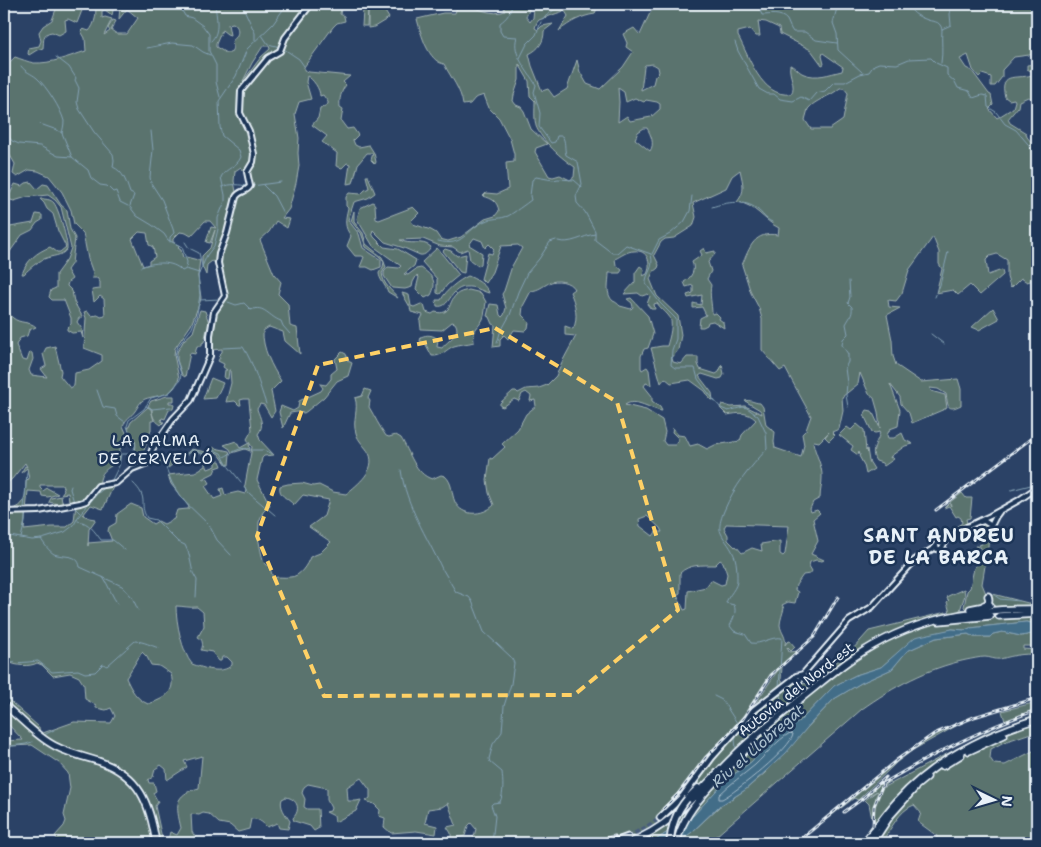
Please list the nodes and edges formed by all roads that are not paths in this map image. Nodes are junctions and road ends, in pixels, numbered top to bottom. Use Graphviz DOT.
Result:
graph roads {
  1 [pos="311,4"];
  2 [pos="1037,488"];
  3 [pos="4,512"];
  4 [pos="989,516"];
  5 [pos="994,519"];
  6 [pos="987,522"];
  7 [pos="938,546"];
  8 [pos="988,596"];
  9 [pos="998,605"];
  10 [pos="1037,610"];
  11 [pos="990,616"];
  12 [pos="999,616"];
  13 [pos="939,620"];
  14 [pos="799,678"];
  15 [pos="4,707"];
  16 [pos="784,715"];
  17 [pos="1037,719"];
  18 [pos="1037,723"];
  19 [pos="736,756"];
  20 [pos="660,818"];
  21 [pos="628,840"];
  22 [pos="155,843"];
  23 [pos="612,843"];
  24 [pos="635,843"];
  25 [pos="670,843"];
  26 [pos="677,843"];
  27 [pos="869,843"];
  1 -- 3 [label="main road"];
  2 -- 4 [label="main road"];
  2 -- 5 [label="main road"];
  4 -- 5 [label="main road"];
  4 -- 6 [label="main road"];
  4 -- 7 [label="main road"];
  5 -- 6 [label="main road"];
  6 -- 7 [label="main road"];
  7 -- 14 [label="main road"];
  8 -- 13 [label="highway"];
  9 -- 10 [label="highway"];
  10 -- 12 [label="highway"];
  10 -- 13 [label="highway, Autovia del Nord-est"];
  11 -- 13 [label="highway"];
  13 -- 16 [label="highway, Autovia del Nord-est"];
  14 -- 20 [label="main road"];
  15 -- 22 [label="highway"];
  16 -- 19 [label="highway, Autovia del Nord-est"];
  16 -- 19 [label="highway, Autovia del Nord-est"];
  17 -- 27 [label="highway"];
  18 -- 27 [label="highway"];
  19 -- 21 [label="highway, Autovia del Nord-est"];
  19 -- 24 [label="highway, Autovia del Nord-est"];
  19 -- 25 [label="highway, bridge"];
  19 -- 26 [label="highway"];
  21 -- 23 [label="main road"];
}
